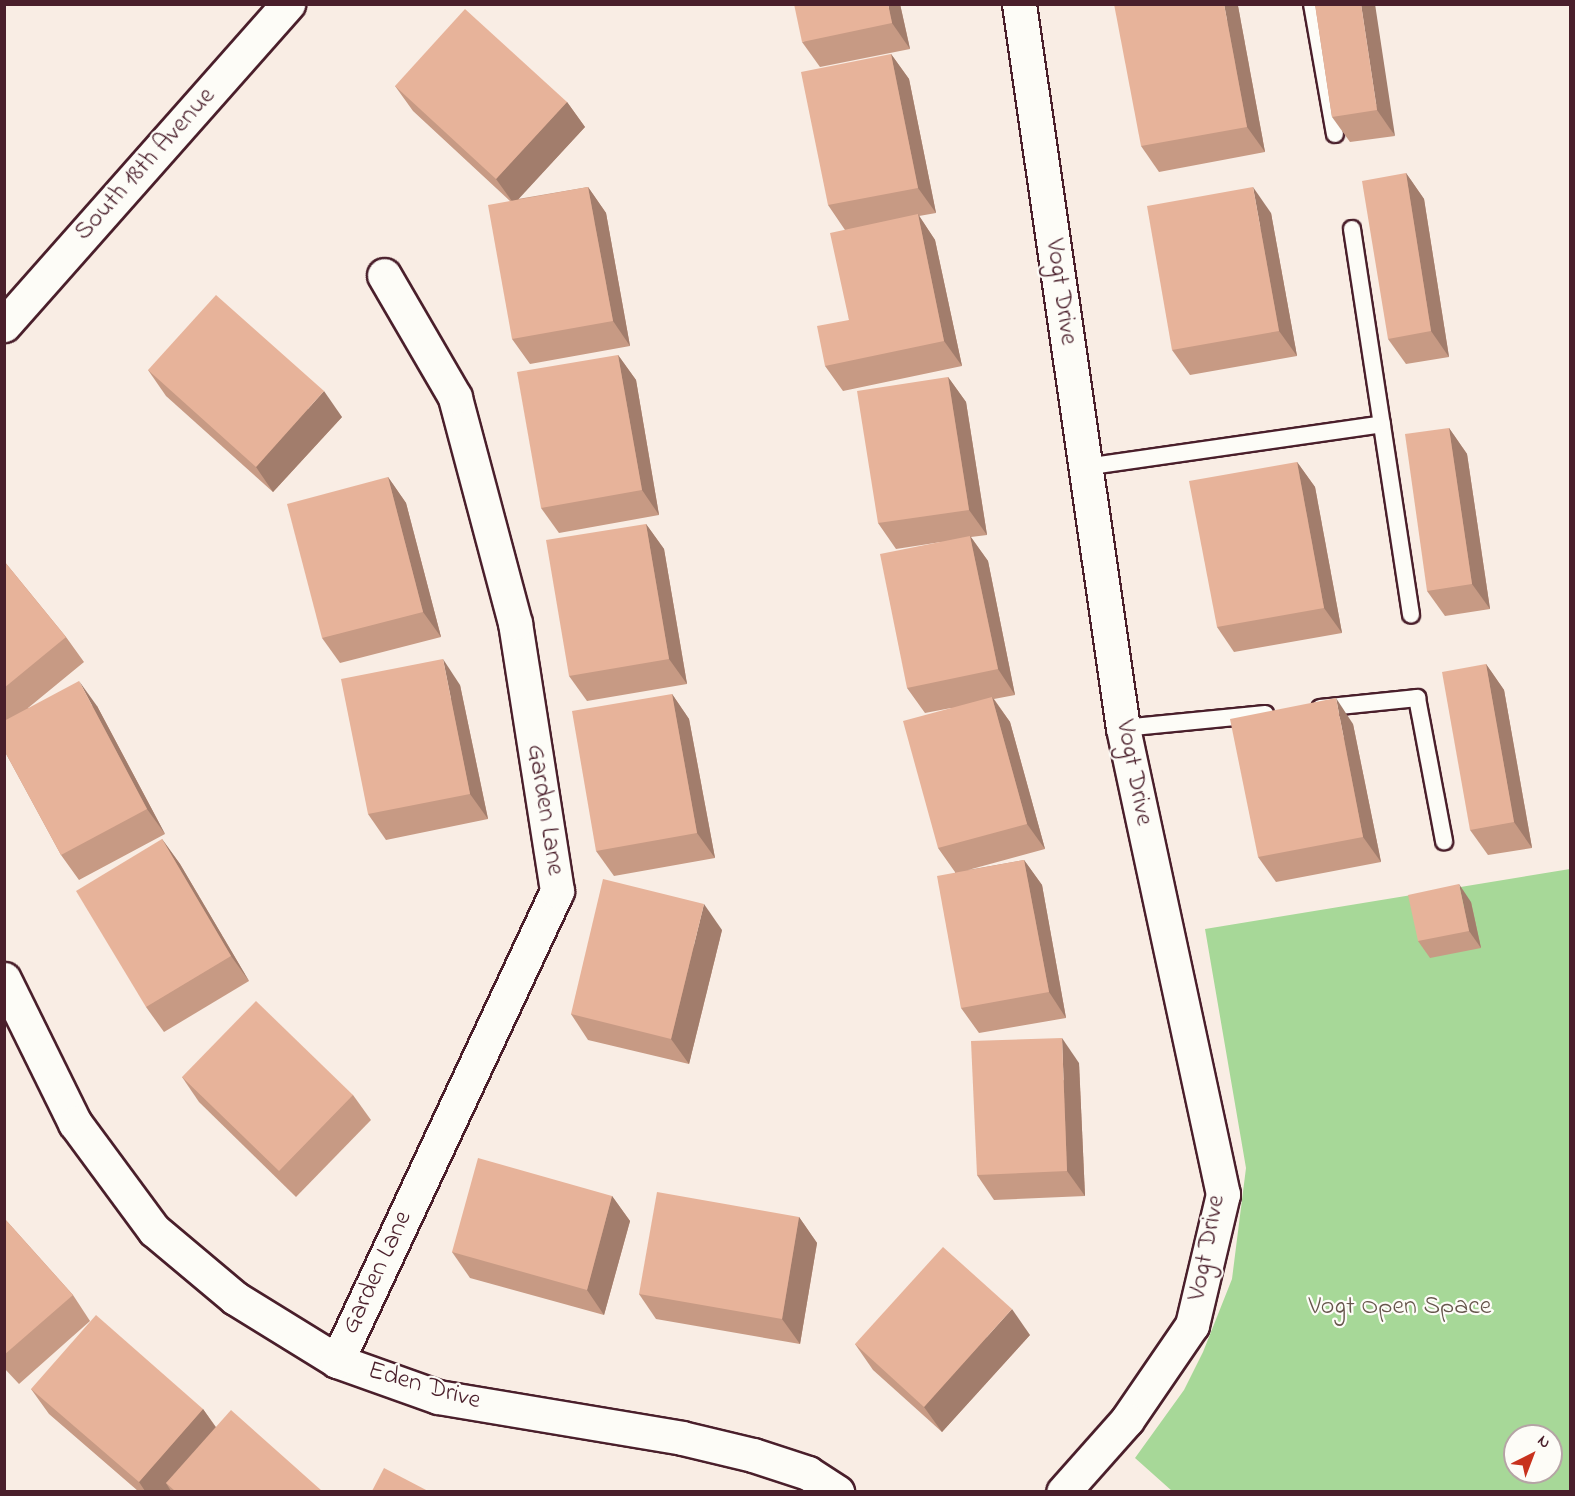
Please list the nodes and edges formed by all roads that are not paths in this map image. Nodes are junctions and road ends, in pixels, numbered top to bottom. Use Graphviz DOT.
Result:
graph roads {
  1 [pos="288,4"];
  2 [pos="1019,4"];
  3 [pos="1312,4"];
  4 [pos="1335,134"];
  5 [pos="1352,229"];
  6 [pos="384,275"];
  7 [pos="4,325"];
  8 [pos="1382,424"];
  9 [pos="1085,467"];
  10 [pos="1411,615"];
  11 [pos="1123,728"];
  12 [pos="1444,841"];
  13 [pos="4,979"];
  14 [pos="337,1361"];
  15 [pos="837,1491"];
  16 [pos="1063,1491"];
  1 -- 7 [label="street, South 18th Avenue"];
  2 -- 9 [label="street, Vogt Drive"];
  3 -- 4 [label="lane"];
  5 -- 8 [label="lane"];
  6 -- 14 [label="street, Garden Lane"];
  8 -- 9 [label="lane"];
  8 -- 10 [label="lane"];
  9 -- 11 [label="street, Vogt Drive"];
  11 -- 12 [label="lane"];
  11 -- 16 [label="street, Vogt Drive"];
  13 -- 14 [label="street, Eden Drive"];
  14 -- 15 [label="street, Eden Drive"];
}
